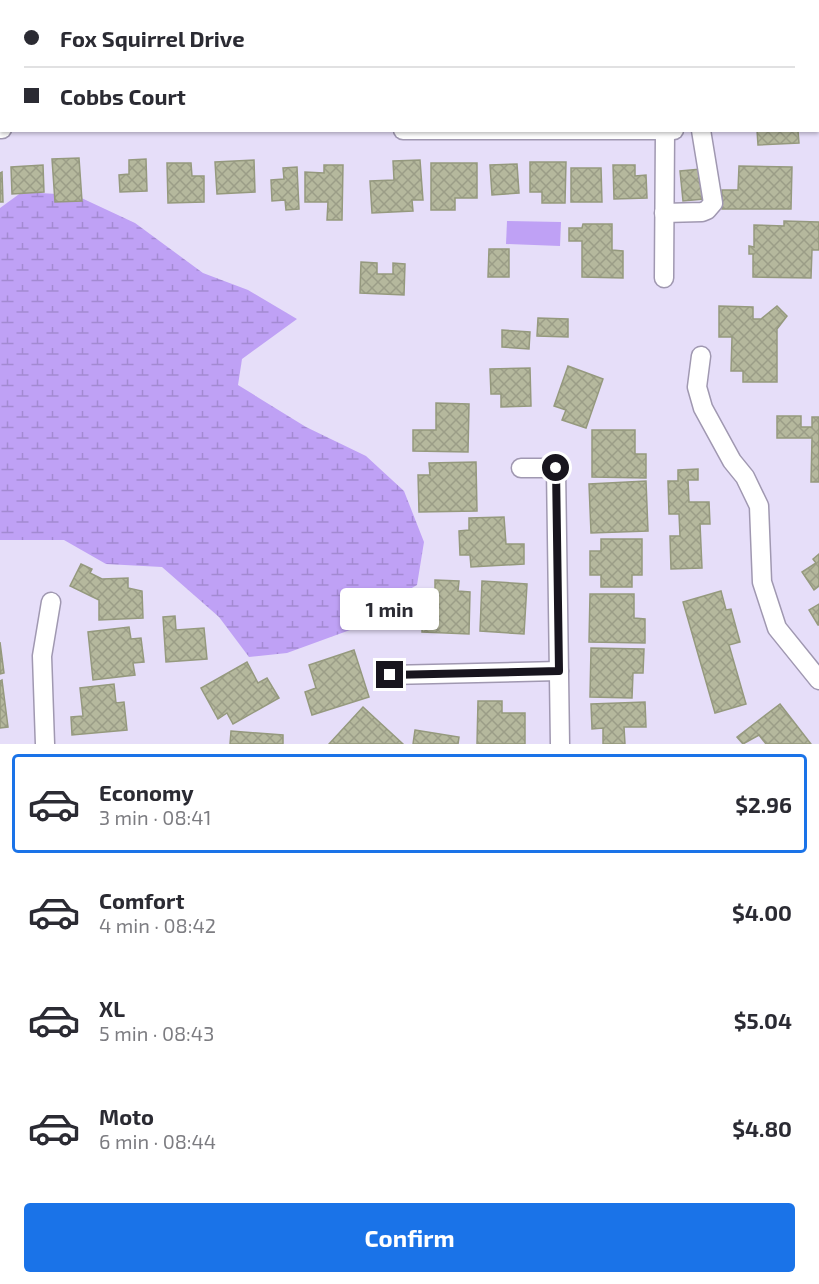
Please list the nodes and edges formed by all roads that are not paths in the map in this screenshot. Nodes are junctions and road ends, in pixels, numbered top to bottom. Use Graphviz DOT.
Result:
graph roads {
  1 [pos="669,132"];
  2 [pos="701,132"];
  3 [pos="664,213"];
  4 [pos="664,278"];
  5 [pos="701,356"];
  6 [pos="521,468"];
  7 [pos="51,602"];
  8 [pos="559,671"];
  9 [pos="390,675"];
  10 [pos="819,680"];
  11 [pos="45,744"];
  12 [pos="560,744"];
  1 -- 3 [label="street"];
  2 -- 3 [label="street"];
  3 -- 4 [label="street"];
  5 -- 10 [label="street"];
  6 -- 8 [label="street"];
  7 -- 11 [label="street"];
  8 -- 9 [label="street"];
  8 -- 12 [label="street"];
}
